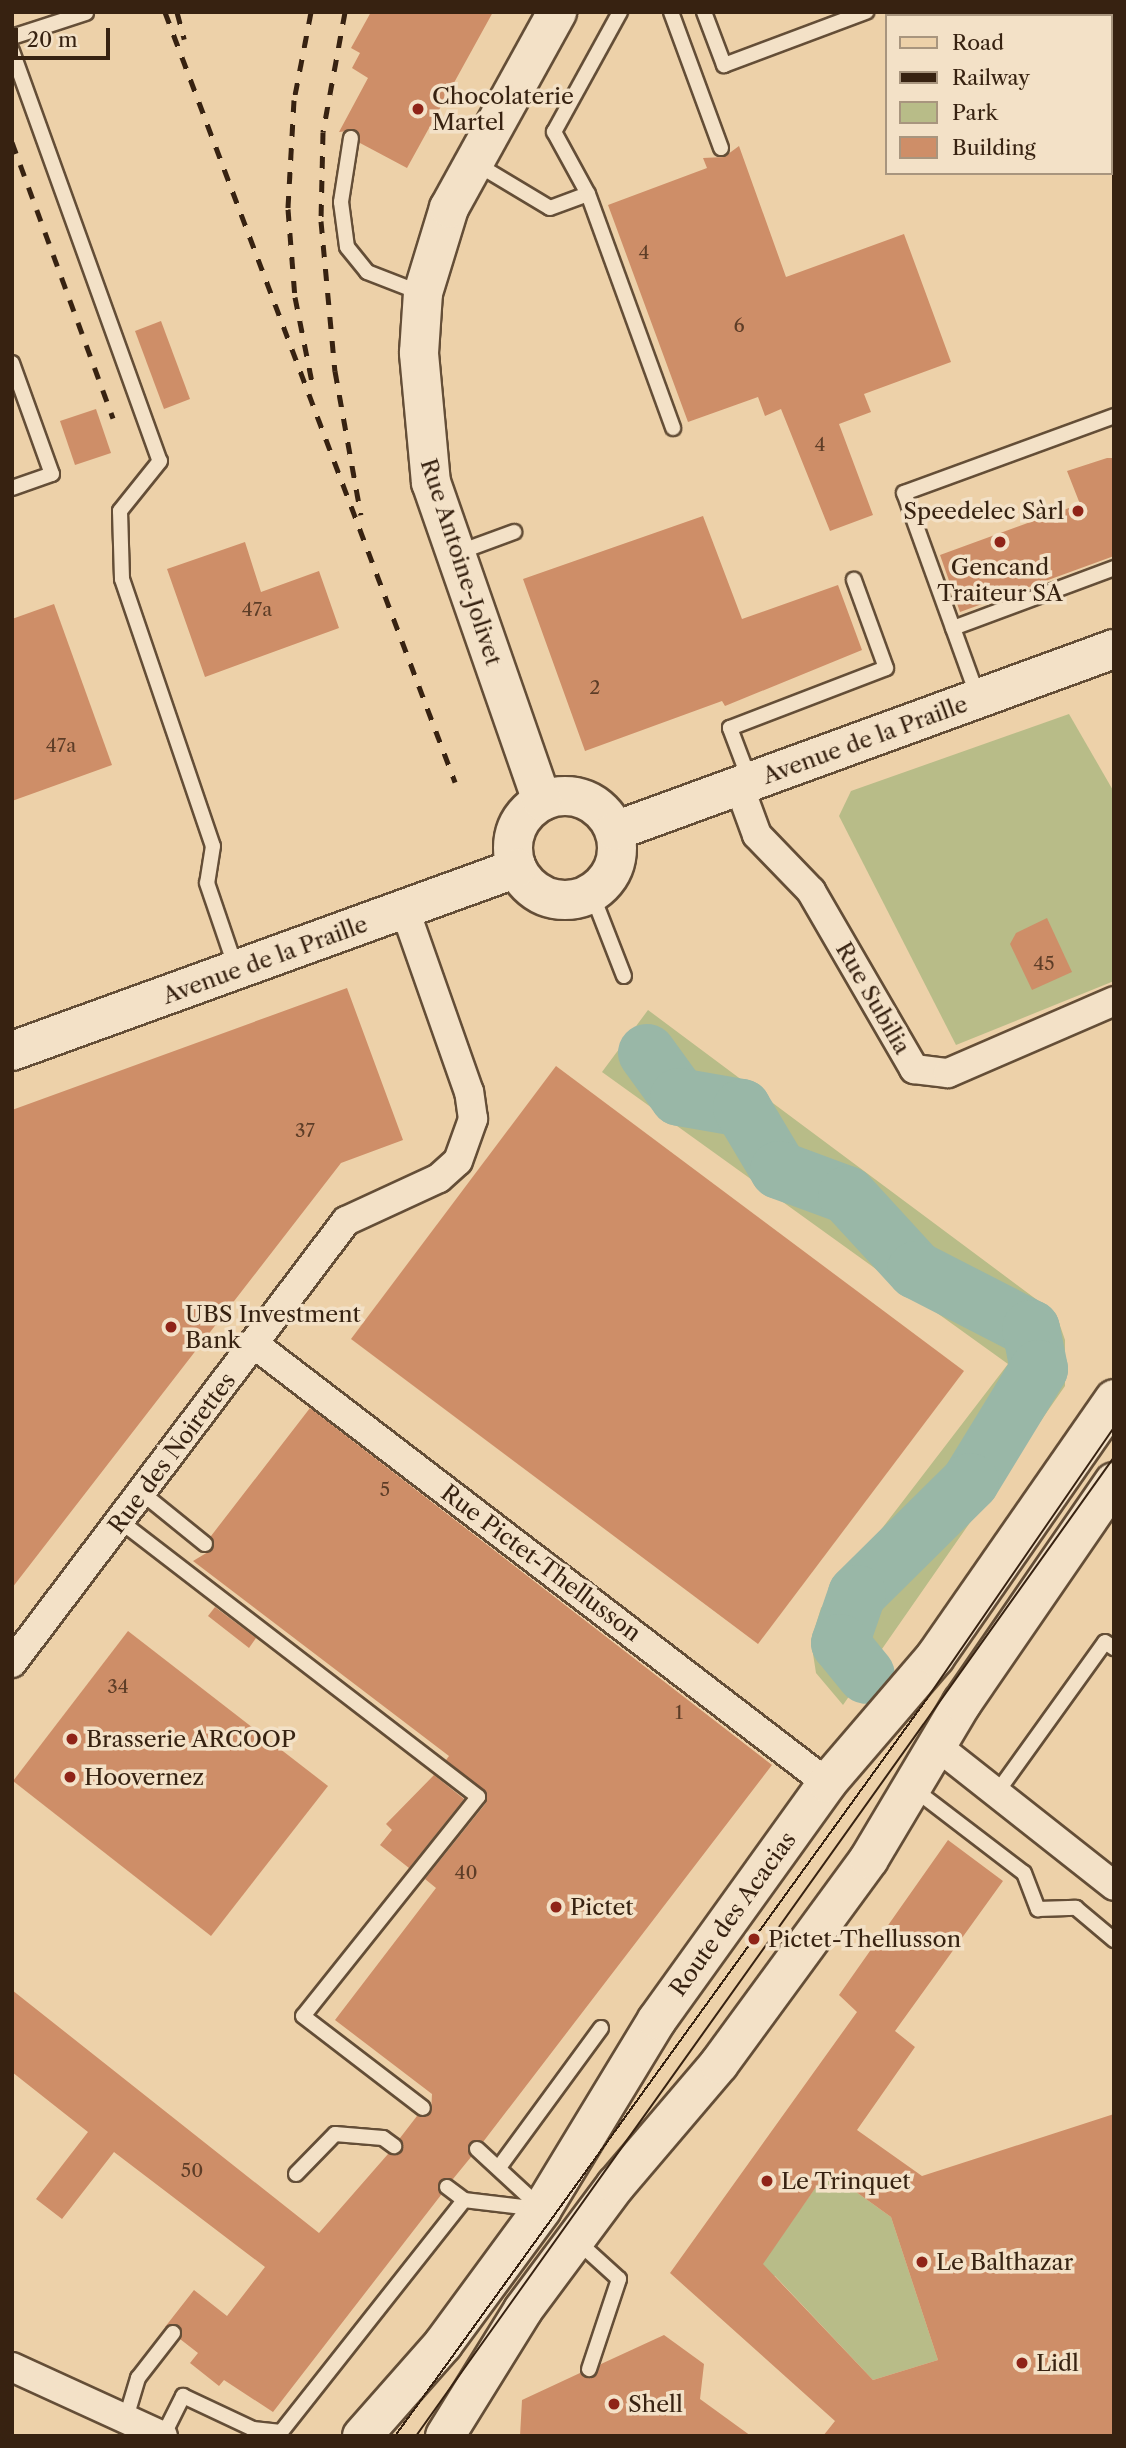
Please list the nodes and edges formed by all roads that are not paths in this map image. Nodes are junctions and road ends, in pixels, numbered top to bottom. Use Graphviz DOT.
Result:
graph roads {
  1 [pos="557,12"];
  2 [pos="620,12"];
  3 [pos="671,12"];
  4 [pos="704,12"];
  5 [pos="86,13"];
  6 [pos="870,16"];
  7 [pos="12,37"];
  8 [pos="12,51"];
  9 [pos="351,138"];
  10 [pos="721,148"];
  11 [pos="471,161"];
  12 [pos="588,194"];
  13 [pos="423,293"];
  14 [pos="12,363"];
  15 [pos="1114,416"];
  16 [pos="673,428"];
  17 [pos="12,488"];
  18 [pos="514,531"];
  19 [pos="456,554"];
  20 [pos="1114,568"];
  21 [pos="854,580"];
  22 [pos="953,628"];
  23 [pos="1114,649"];
  24 [pos="978,699"];
  25 [pos="745,784"];
  26 [pos="542,801"];
  27 [pos="615,831"];
  28 [pos="517,868"];
  29 [pos="592,894"];
  30 [pos="404,910"];
  31 [pos="237,970"];
  32 [pos="624,976"];
  33 [pos="1114,1001"];
  34 [pos="12,1051"];
  35 [pos="254,1344"];
  36 [pos="1114,1399"];
  37 [pos="1114,1482"];
  38 [pos="142,1493"];
  39 [pos="120,1521"];
  40 [pos="205,1544"];
  41 [pos="1114,1648"];
  42 [pos="12,1663"];
  43 [pos="937,1746"];
  44 [pos="827,1783"];
  45 [pos="912,1788"];
  46 [pos="998,1791"];
  47 [pos="1114,1886"];
  48 [pos="1114,1940"];
  49 [pos="601,2028"];
  50 [pos="423,2108"];
  51 [pos="394,2146"];
  52 [pos="477,2149"];
  53 [pos="500,2166"];
  54 [pos="296,2175"];
  55 [pos="447,2187"];
  56 [pos="464,2200"];
  57 [pos="542,2209"];
  58 [pos="575,2239"];
  59 [pos="173,2333"];
  60 [pos="12,2367"];
  61 [pos="589,2369"];
  62 [pos="126,2418"];
  63 [pos="163,2436"];
  64 [pos="362,2436"];
  65 [pos="445,2436"];
  1 -- 11 [label="main road, Rue Antoine-Jolivet"];
  2 -- 12 [label="lane"];
  3 -- 10 [label="lane"];
  4 -- 6 [label="lane"];
  5 -- 7 [label="lane"];
  8 -- 31 [label="lane"];
  9 -- 13 [label="lane"];
  11 -- 12 [label="lane"];
  11 -- 13 [label="main road, Rue Antoine-Jolivet"];
  12 -- 16 [label="lane"];
  13 -- 19 [label="main road, Rue Antoine-Jolivet"];
  14 -- 17 [label="lane"];
  15 -- 22 [label="lane"];
  18 -- 19 [label="lane"];
  19 -- 26 [label="main road, Rue Antoine-Jolivet"];
  20 -- 22 [label="lane"];
  21 -- 25 [label="lane"];
  22 -- 24 [label="lane"];
  23 -- 24 [label="main road, Avenue de la Praille"];
  24 -- 25 [label="main road, Avenue de la Praille"];
  25 -- 27 [label="main road, Avenue de la Praille"];
  25 -- 33 [label="street, Rue Subilia"];
  26 -- 27 [label="main road"];
  26 -- 28 [label="main road"];
  27 -- 29 [label="main road"];
  28 -- 29 [label="main road"];
  28 -- 30 [label="main road, Avenue de la Praille"];
  29 -- 32 [label="lane"];
  30 -- 31 [label="main road, Avenue de la Praille"];
  30 -- 35 [label="street, Rue des Noirettes"];
  31 -- 34 [label="main road, Avenue de la Praille"];
  35 -- 38 [label="street, Rue des Noirettes"];
  35 -- 44 [label="street, Rue Pictet-Thellusson"];
  36 -- 44 [label="main road, Route des Acacias"];
  37 -- 43 [label="main road"];
  38 -- 39 [label="street, Rue des Noirettes"];
  38 -- 40 [label="lane"];
  39 -- 42 [label="street, Rue des Noirettes"];
  39 -- 50 [label="lane"];
  41 -- 46 [label="lane"];
  43 -- 45 [label="main road"];
  43 -- 46 [label="street"];
  44 -- 57 [label="main road, Route des Acacias"];
  45 -- 48 [label="lane"];
  45 -- 58 [label="main road"];
  46 -- 47 [label="street"];
  49 -- 53 [label="lane"];
  51 -- 54 [label="lane"];
  52 -- 53 [label="lane"];
  53 -- 57 [label="lane"];
  55 -- 56 [label="lane"];
  56 -- 57 [label="lane"];
  56 -- 63 [label="lane"];
  57 -- 64 [label="main road, Route des Acacias"];
  58 -- 61 [label="lane"];
  58 -- 65 [label="main road"];
  59 -- 62 [label="lane"];
  60 -- 62 [label="street"];
  62 -- 63 [label="street"];
}
